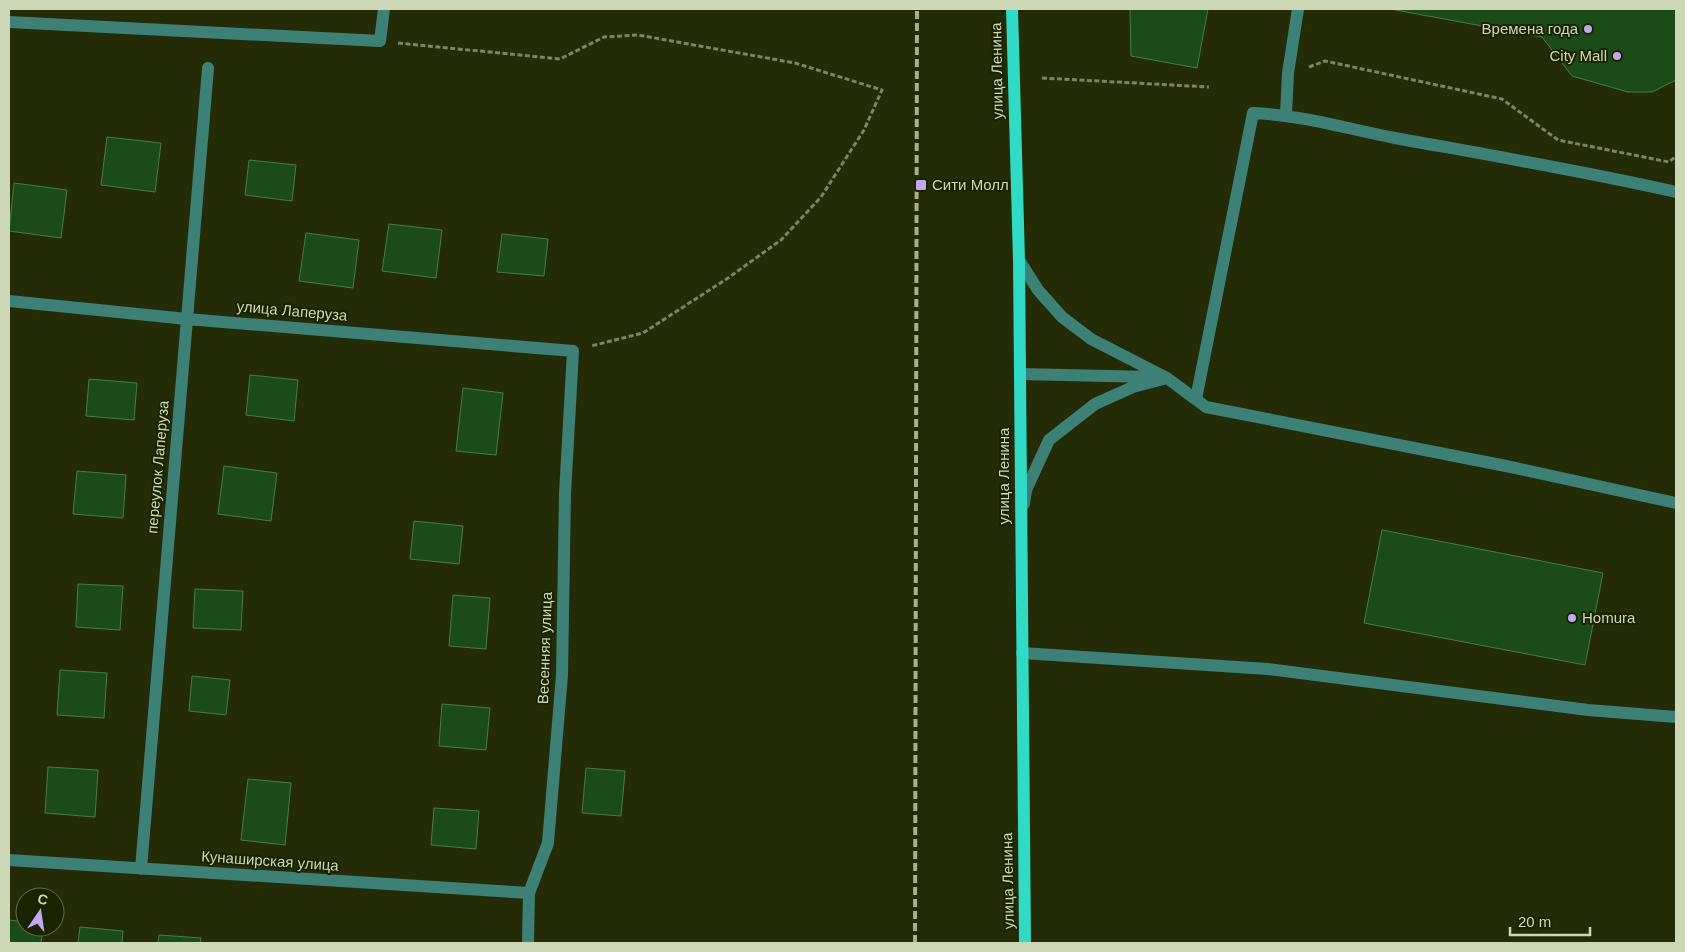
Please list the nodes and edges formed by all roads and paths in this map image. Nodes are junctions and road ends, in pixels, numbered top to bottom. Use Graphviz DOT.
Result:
graph roads {
  1 [pos="384,9"];
  2 [pos="1012,9"];
  3 [pos="1298,9"];
  4 [pos="9,22"];
  5 [pos="380,41"];
  6 [pos="1309,67"];
  7 [pos="208,68"];
  8 [pos="1042,78"];
  9 [pos="1209,87"];
  10 [pos="1286,114"];
  11 [pos="1676,156"];
  12 [pos="1676,192"];
  13 [pos="1019,260"];
  14 [pos="9,301"];
  15 [pos="187,319"];
  16 [pos="573,351"];
  17 [pos="1020,374"];
  18 [pos="1167,378"];
  19 [pos="1196,399"];
  20 [pos="1676,503"];
  21 [pos="1020,528"];
  22 [pos="1022,653"];
  23 [pos="1676,717"];
  24 [pos="9,860"];
  25 [pos="141,869"];
  26 [pos="529,893"];
  27 [pos="528,943"];
  28 [pos="1025,943"];
  1 -- 5 [label="street"];
  2 -- 13 [label="main road, улица Ленина"];
  3 -- 10 [label="street"];
  4 -- 5 [label="street"];
  5 -- 16 [label="path"];
  6 -- 11 [label="path"];
  7 -- 15 [label="street, переулок Лаперуза"];
  8 -- 9 [label="path"];
  10 -- 12 [label="street"];
  10 -- 19 [label="street"];
  13 -- 17 [label="main road, улица Ленина"];
  13 -- 18 [label="street"];
  14 -- 15 [label="street, улица Лаперуза"];
  15 -- 16 [label="street, улица Лаперуза"];
  15 -- 25 [label="street, переулок Лаперуза"];
  16 -- 26 [label="street, Весенняя улица"];
  17 -- 18 [label="street"];
  17 -- 21 [label="main road, улица Ленина"];
  18 -- 19 [label="street"];
  18 -- 21 [label="street"];
  19 -- 20 [label="street"];
  21 -- 22 [label="main road, улица Ленина"];
  22 -- 23 [label="street"];
  22 -- 28 [label="main road, улица Ленина"];
  24 -- 25 [label="street, Кунаширская улица"];
  25 -- 26 [label="street, Кунаширская улица"];
  26 -- 27 [label="street, Весенняя улица"];
}
